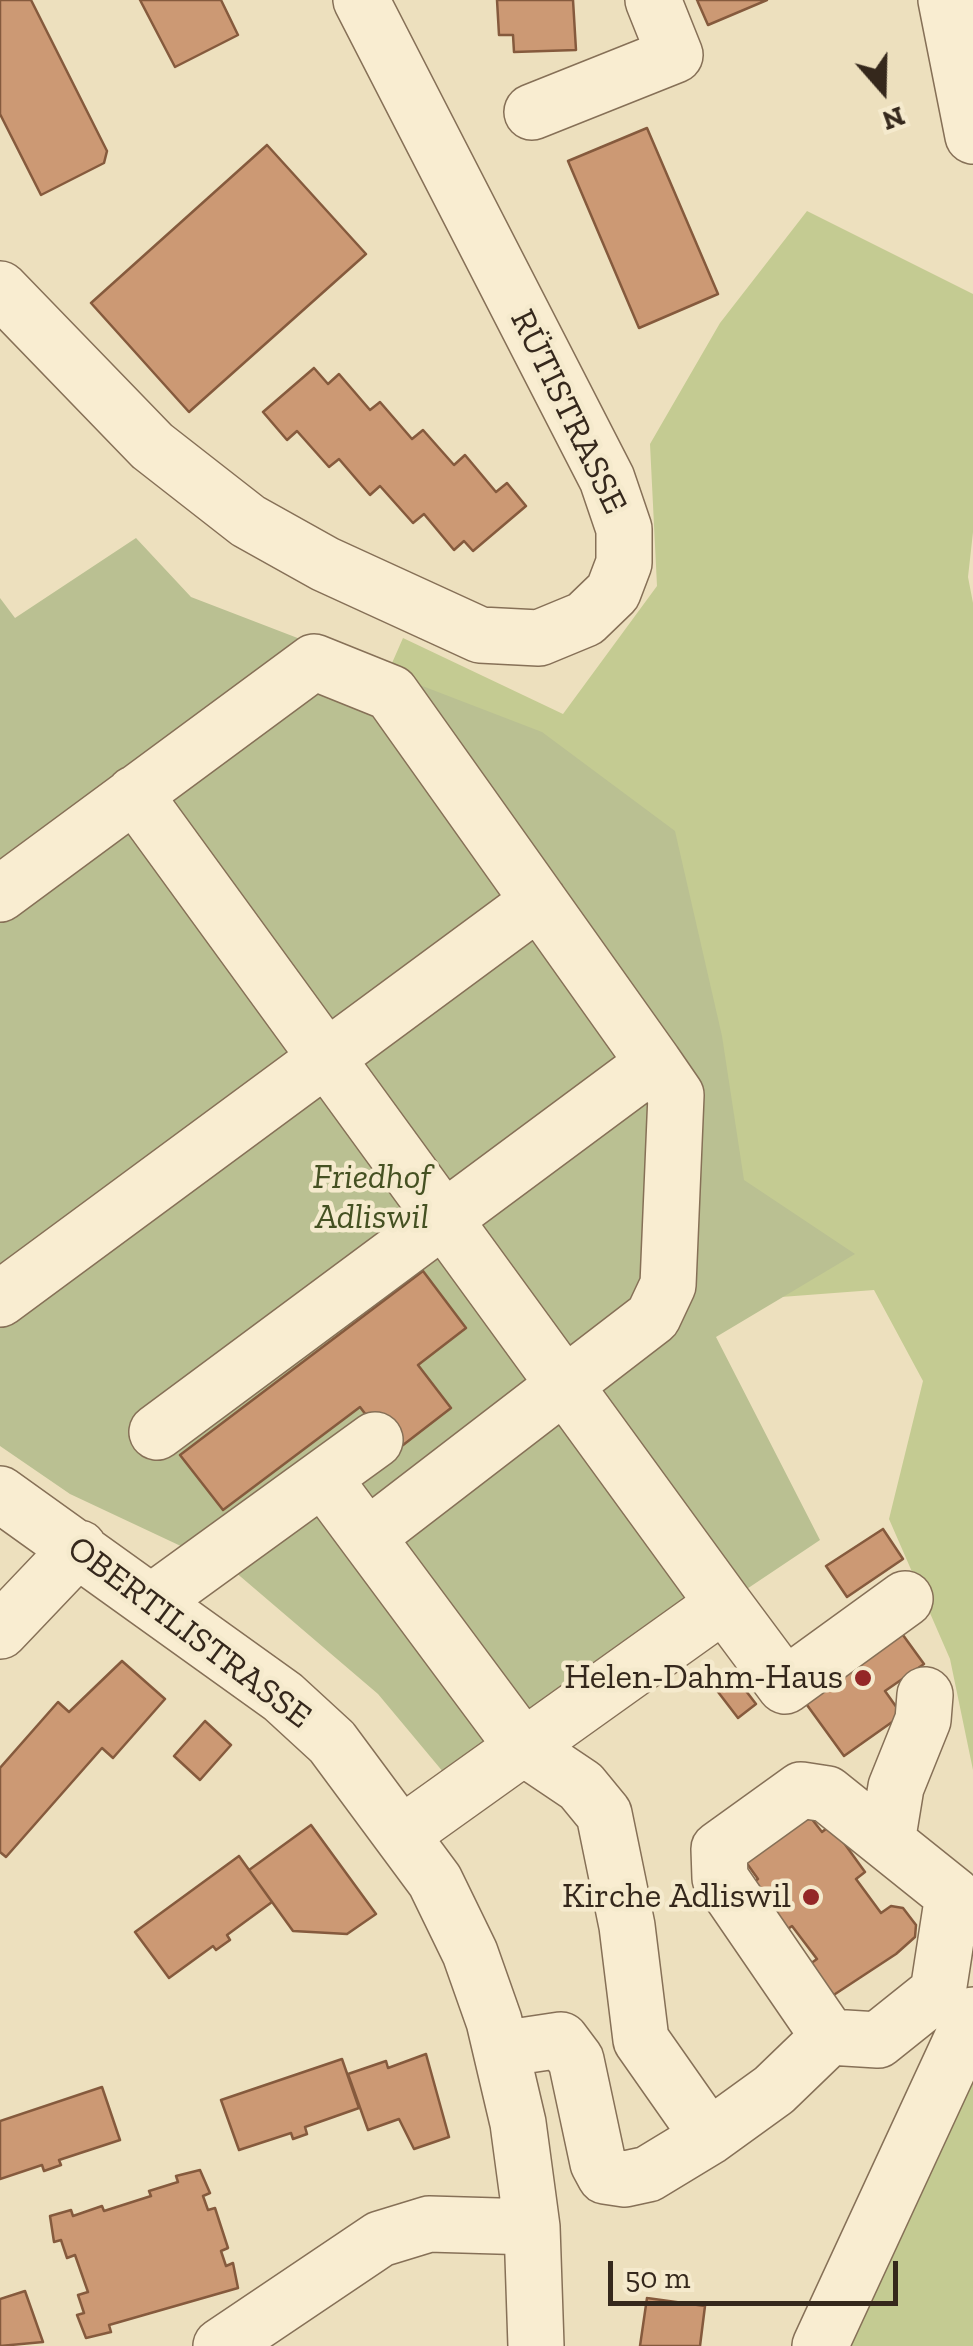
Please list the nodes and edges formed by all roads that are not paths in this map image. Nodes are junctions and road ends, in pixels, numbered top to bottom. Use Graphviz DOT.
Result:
graph roads {
  1 [pos="362,0"];
  2 [pos="653,0"];
  3 [pos="946,0"];
  4 [pos="532,112"];
  5 [pos="973,136"];
  6 [pos="0,289"];
  7 [pos="134,794"];
  8 [pos="0,894"];
  9 [pos="539,901"];
  10 [pos="326,1057"];
  11 [pos="654,1063"];
  12 [pos="444,1218"];
  13 [pos="0,1299"];
  14 [pos="566,1387"];
  15 [pos="157,1432"];
  16 [pos="376,1440"];
  17 [pos="323,1478"];
  18 [pos="0,1494"];
  19 [pos="366,1537"];
  20 [pos="79,1548"];
  21 [pos="906,1599"];
  22 [pos="152,1601"];
  23 [pos="724,1604"];
  24 [pos="0,1631"];
  25 [pos="925,1694"];
  26 [pos="523,1747"];
  27 [pos="402,1834"];
  28 [pos="888,1842"];
  29 [pos="963,1908"];
  30 [pos="973,2014"];
  31 [pos="830,2038"];
  32 [pos="501,2049"];
  33 [pos="708,2138"];
  34 [pos="532,2227"];
  35 [pos="221,2346"];
  36 [pos="536,2346"];
  37 [pos="820,2346"];
  1 -- 6 [label="street, RÜTISTRASSE"];
  2 -- 4 [label="street"];
  3 -- 5 [label="street"];
  7 -- 8 [label="street"];
  7 -- 9 [label="street"];
  7 -- 10 [label="street"];
  9 -- 10 [label="street"];
  9 -- 11 [label="street"];
  10 -- 12 [label="street"];
  10 -- 13 [label="street"];
  11 -- 12 [label="street"];
  11 -- 14 [label="street"];
  12 -- 14 [label="street"];
  12 -- 15 [label="street"];
  14 -- 19 [label="street"];
  14 -- 23 [label="street"];
  16 -- 17 [label="street"];
  17 -- 19 [label="street"];
  17 -- 22 [label="street"];
  18 -- 20 [label="street, OBERTILISTRASSE"];
  19 -- 26 [label="street"];
  20 -- 22 [label="street, OBERTILISTRASSE"];
  20 -- 24 [label="street"];
  21 -- 23 [label="street"];
  22 -- 27 [label="street, OBERTILISTRASSE"];
  23 -- 26 [label="street"];
  25 -- 28 [label="street"];
  26 -- 27 [label="street"];
  26 -- 33 [label="street"];
  27 -- 32 [label="street, OBERTILISTRASSE"];
  28 -- 29 [label="street"];
  28 -- 31 [label="street"];
  29 -- 31 [label="street"];
  30 -- 37 [label="street"];
  31 -- 33 [label="street"];
  32 -- 33 [label="street"];
  32 -- 34 [label="street, OBERTILISTRASSE"];
  34 -- 35 [label="street"];
  34 -- 36 [label="street, OBERTILISTRASSE"];
}
